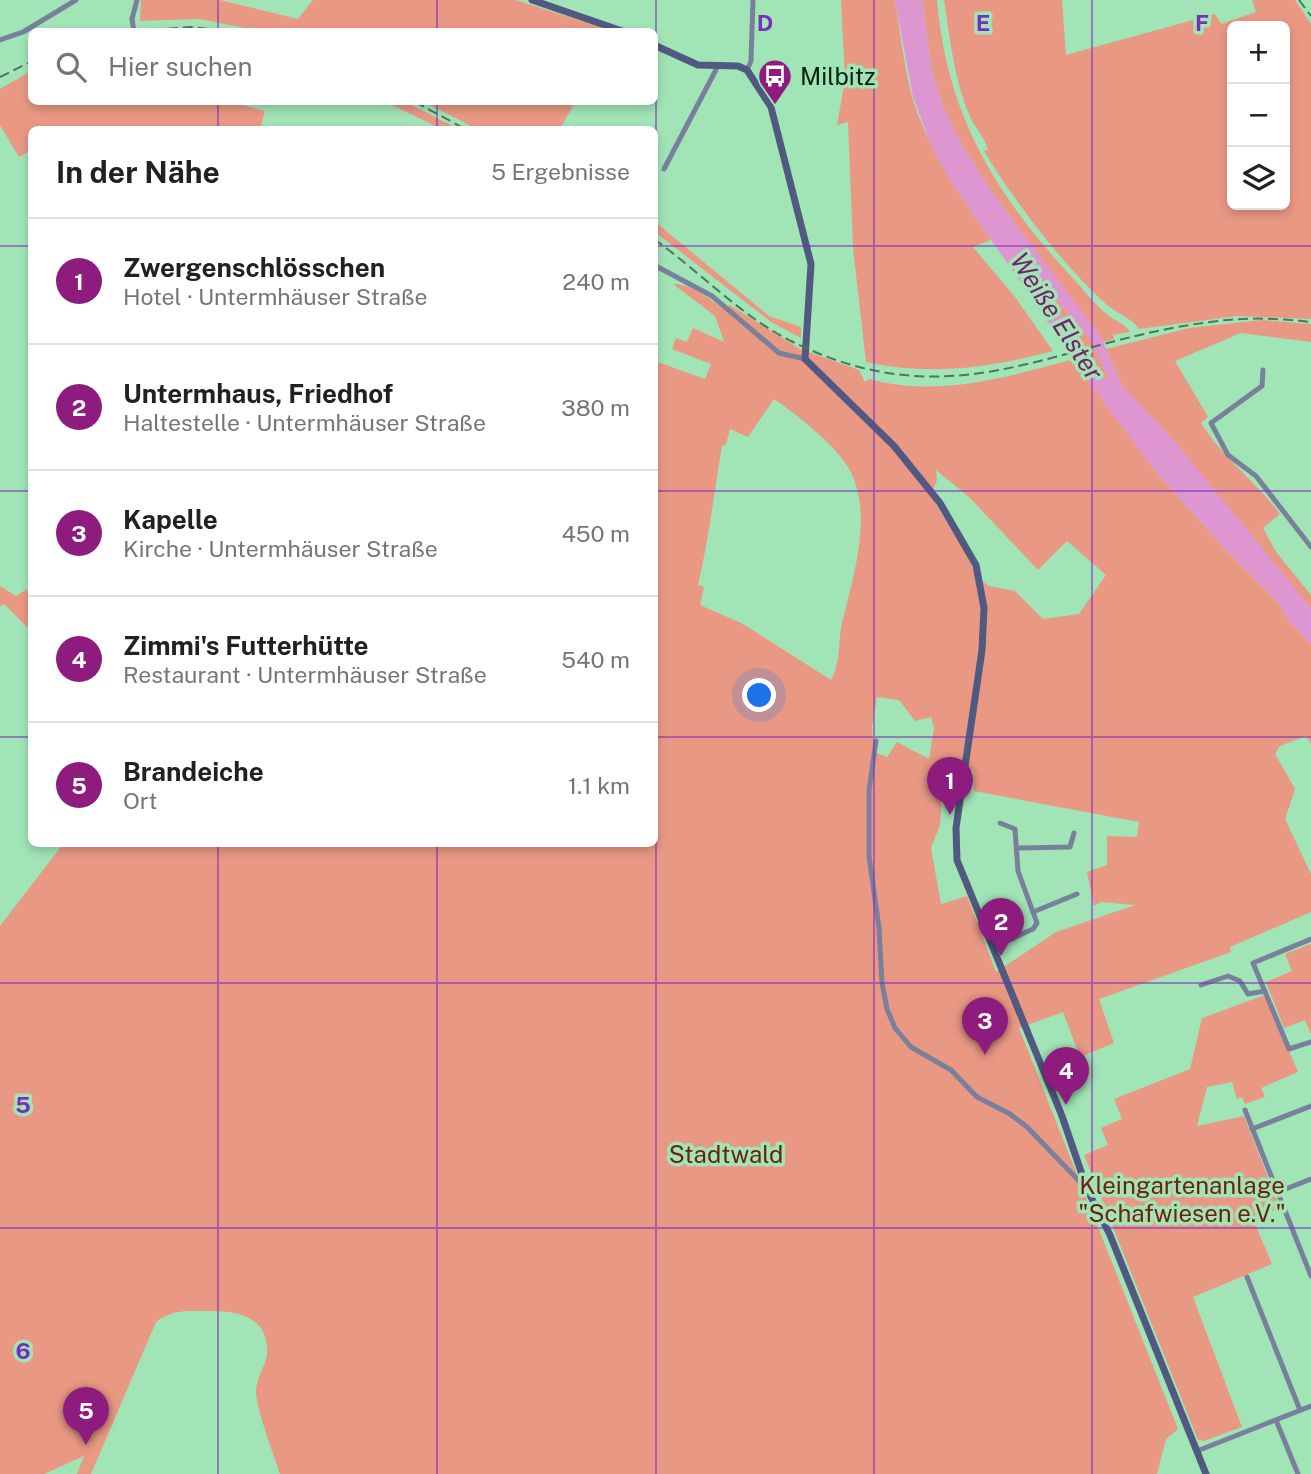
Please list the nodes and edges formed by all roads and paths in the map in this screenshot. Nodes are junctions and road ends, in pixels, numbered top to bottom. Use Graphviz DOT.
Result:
graph roads {
  1 [pos="76,0"];
  2 [pos="137,0"];
  3 [pos="532,0"];
  4 [pos="753,0"];
  5 [pos="30,28"];
  6 [pos="133,28"];
  7 [pos="614,28"];
  8 [pos="28,29"];
  9 [pos="0,40"];
  10 [pos="658,47"];
  11 [pos="718,66"];
  12 [pos="747,70"];
  13 [pos="664,169"];
  14 [pos="658,267"];
  15 [pos="805,359"];
  16 [pos="1263,370"];
  17 [pos="1311,547"];
  18 [pos="876,741"];
  19 [pos="1000,822"];
  20 [pos="1074,832"];
  21 [pos="1018,848"];
  22 [pos="1077,894"];
  23 [pos="1033,912"];
  24 [pos="1311,939"];
  25 [pos="994,947"];
  26 [pos="1201,985"];
  27 [pos="1265,991"];
  28 [pos="1311,1042"];
  29 [pos="1311,1106"];
  30 [pos="1245,1110"];
  31 [pos="1252,1129"];
  32 [pos="1311,1179"];
  33 [pos="1087,1189"];
  34 [pos="1278,1192"];
  35 [pos="1311,1253"];
  36 [pos="1304,1256"];
  37 [pos="1311,1276"];
  38 [pos="1247,1277"];
  39 [pos="1311,1406"];
  40 [pos="1300,1410"];
  41 [pos="1276,1420"];
  42 [pos="1197,1451"];
  43 [pos="1206,1474"];
  44 [pos="1298,1474"];
  1 -- 5 [label="street"];
  2 -- 6 [label="street, bridge"];
  3 -- 7 [label="main road"];
  4 -- 12 [label="street"];
  8 -- 9 [label="street"];
  10 -- 11 [label="main road"];
  11 -- 12 [label="main road"];
  11 -- 13 [label="street"];
  12 -- 15 [label="main road"];
  14 -- 15 [label="street"];
  15 -- 25 [label="main road"];
  16 -- 17 [label="street"];
  18 -- 33 [label="street"];
  19 -- 21 [label="street"];
  20 -- 21 [label="street"];
  21 -- 23 [label="street"];
  22 -- 23 [label="street"];
  23 -- 25 [label="street"];
  24 -- 27 [label="street"];
  25 -- 33 [label="main road"];
  26 -- 27 [label="street"];
  27 -- 28 [label="street"];
  29 -- 31 [label="street"];
  30 -- 31 [label="street"];
  31 -- 34 [label="street"];
  32 -- 34 [label="street"];
  33 -- 42 [label="main road"];
  34 -- 36 [label="street"];
  35 -- 36 [label="street"];
  36 -- 37 [label="street"];
  38 -- 40 [label="street"];
  39 -- 40 [label="street"];
  40 -- 41 [label="street"];
  41 -- 42 [label="street"];
  41 -- 44 [label="street"];
  42 -- 43 [label="main road"];
}
